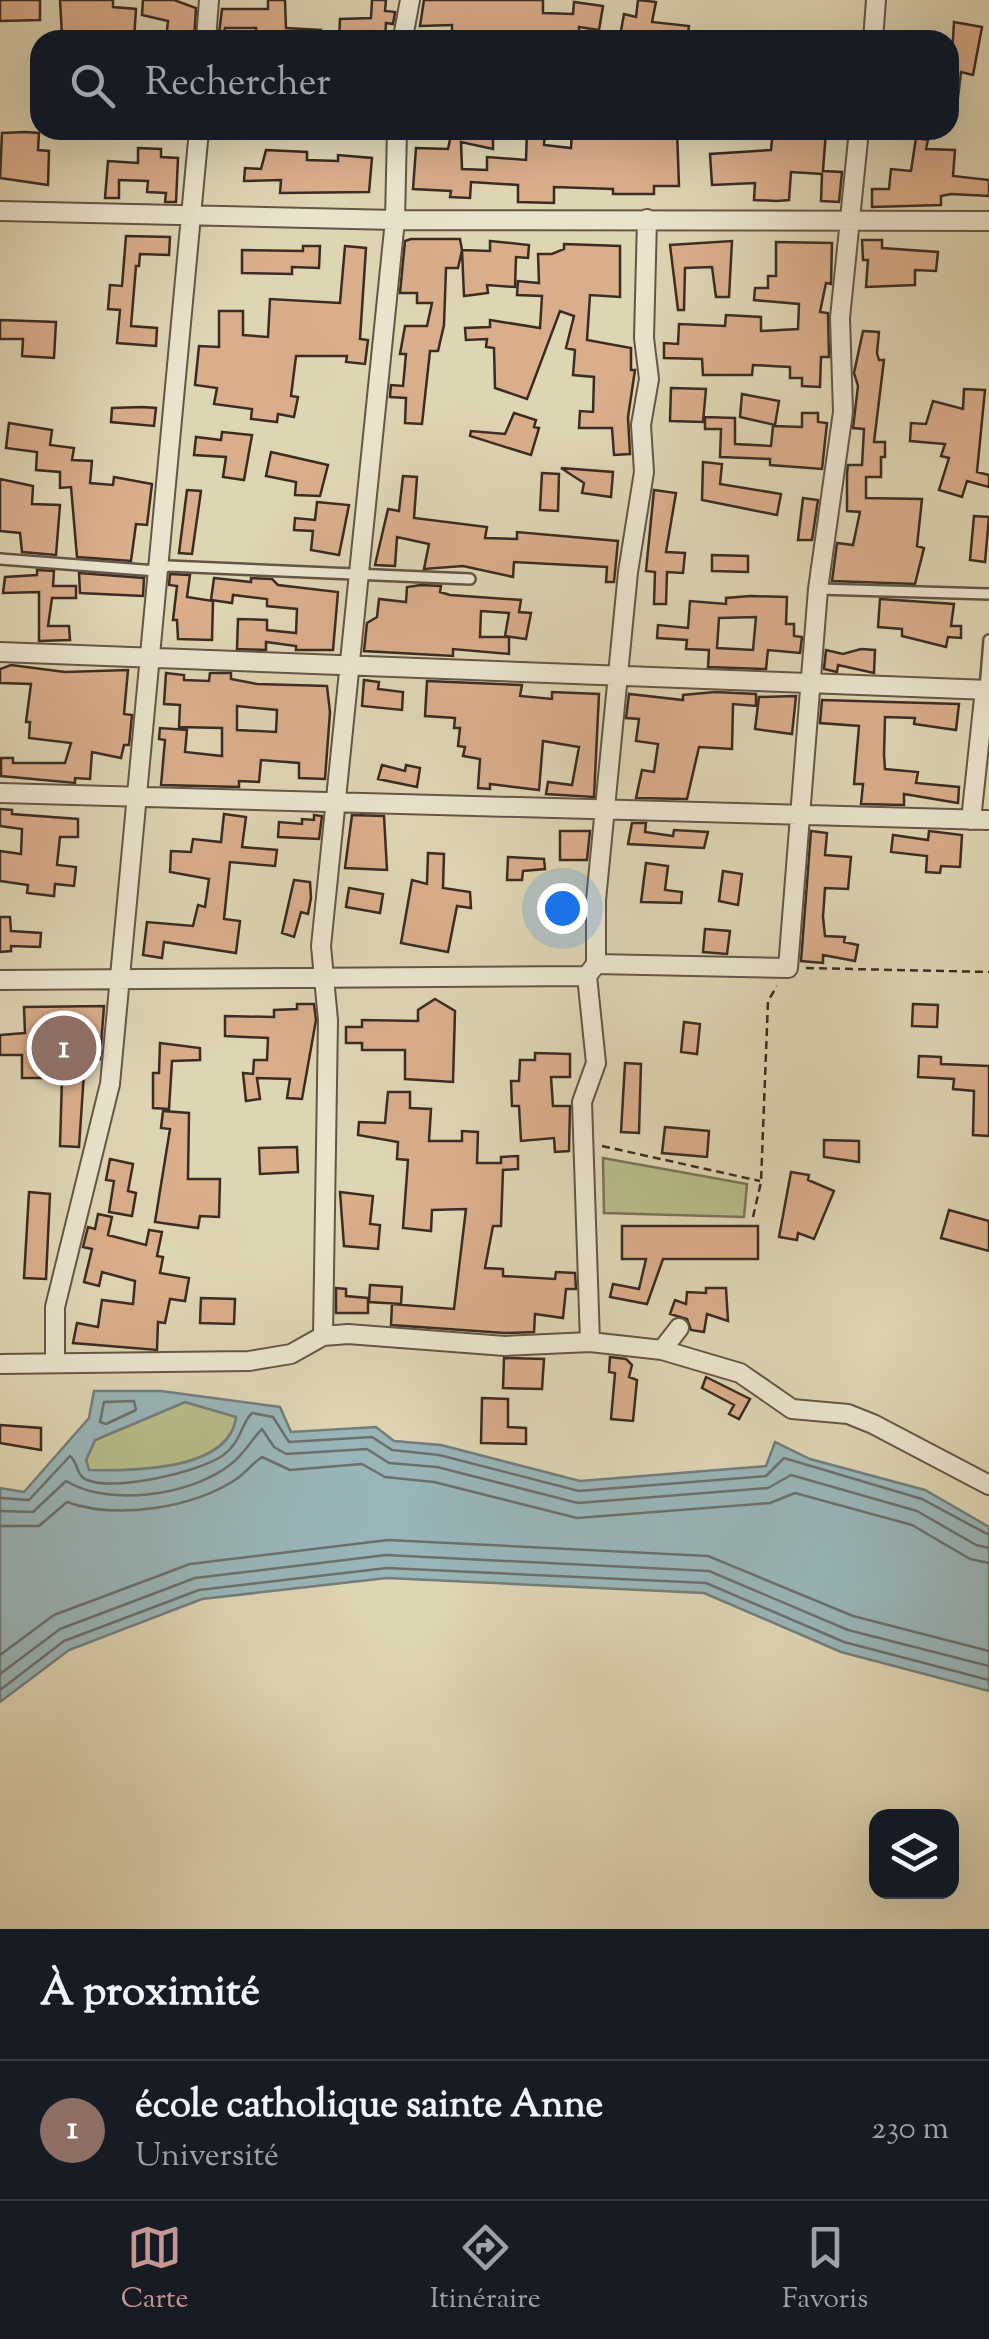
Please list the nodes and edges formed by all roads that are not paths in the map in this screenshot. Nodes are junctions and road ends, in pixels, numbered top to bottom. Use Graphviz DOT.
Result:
graph roads {
  1 [pos="209,0"];
  2 [pos="410,0"];
  3 [pos="876,0"];
  4 [pos="207,30"];
  5 [pos="408,30"];
  6 [pos="874,30"];
  7 [pos="198,140"];
  8 [pos="397,140"];
  9 [pos="858,140"];
  10 [pos="0,211"];
  11 [pos="192,216"];
  12 [pos="647,219"];
  13 [pos="395,220"];
  14 [pos="849,221"];
  15 [pos="989,222"];
  16 [pos="0,559"];
  17 [pos="157,571"];
  18 [pos="357,572"];
  19 [pos="470,578"];
  20 [pos="818,590"];
  21 [pos="989,594"];
  22 [pos="989,640"];
  23 [pos="0,652"];
  24 [pos="151,656"];
  25 [pos="353,665"];
  26 [pos="620,675"];
  27 [pos="810,682"];
  28 [pos="987,690"];
  29 [pos="0,792"];
  30 [pos="136,798"];
  31 [pos="338,804"];
  32 [pos="607,810"];
  33 [pos="802,817"];
  34 [pos="980,820"];
  35 [pos="592,970"];
  36 [pos="322,978"];
  37 [pos="0,980"];
  38 [pos="117,980"];
  39 [pos="679,1328"];
  40 [pos="324,1336"];
  41 [pos="590,1342"];
  42 [pos="662,1350"];
  43 [pos="55,1360"];
  44 [pos="0,1364"];
  45 [pos="989,1485"];
  1 -- 4 [label="street"];
  2 -- 5 [label="street"];
  3 -- 6 [label="street"];
  7 -- 11 [label="street"];
  8 -- 13 [label="street"];
  9 -- 14 [label="street"];
  10 -- 11 [label="street"];
  11 -- 13 [label="street"];
  11 -- 17 [label="street"];
  12 -- 13 [label="street"];
  12 -- 14 [label="street"];
  12 -- 26 [label="street"];
  13 -- 18 [label="street"];
  14 -- 15 [label="street"];
  14 -- 20 [label="street"];
  16 -- 17 [label="lane"];
  17 -- 18 [label="lane"];
  17 -- 24 [label="street"];
  18 -- 19 [label="lane"];
  18 -- 25 [label="street"];
  20 -- 21 [label="lane"];
  20 -- 27 [label="street"];
  22 -- 28 [label="lane"];
  23 -- 24 [label="street"];
  24 -- 25 [label="street"];
  24 -- 30 [label="street"];
  25 -- 26 [label="street"];
  25 -- 31 [label="street"];
  26 -- 27 [label="street"];
  26 -- 32 [label="street"];
  27 -- 28 [label="street"];
  27 -- 33 [label="street"];
  28 -- 34 [label="street"];
  29 -- 30 [label="street"];
  30 -- 31 [label="street"];
  30 -- 38 [label="street"];
  31 -- 32 [label="street"];
  31 -- 36 [label="street"];
  32 -- 33 [label="street"];
  32 -- 35 [label="street"];
  33 -- 34 [label="street"];
  33 -- 35 [label="street"];
  35 -- 36 [label="street"];
  35 -- 41 [label="street"];
  36 -- 38 [label="street"];
  36 -- 40 [label="street"];
  37 -- 38 [label="street"];
  38 -- 43 [label="street"];
  39 -- 42 [label="street"];
  40 -- 41 [label="street"];
  40 -- 43 [label="street"];
  41 -- 42 [label="street"];
  42 -- 45 [label="street"];
  43 -- 44 [label="street"];
}
